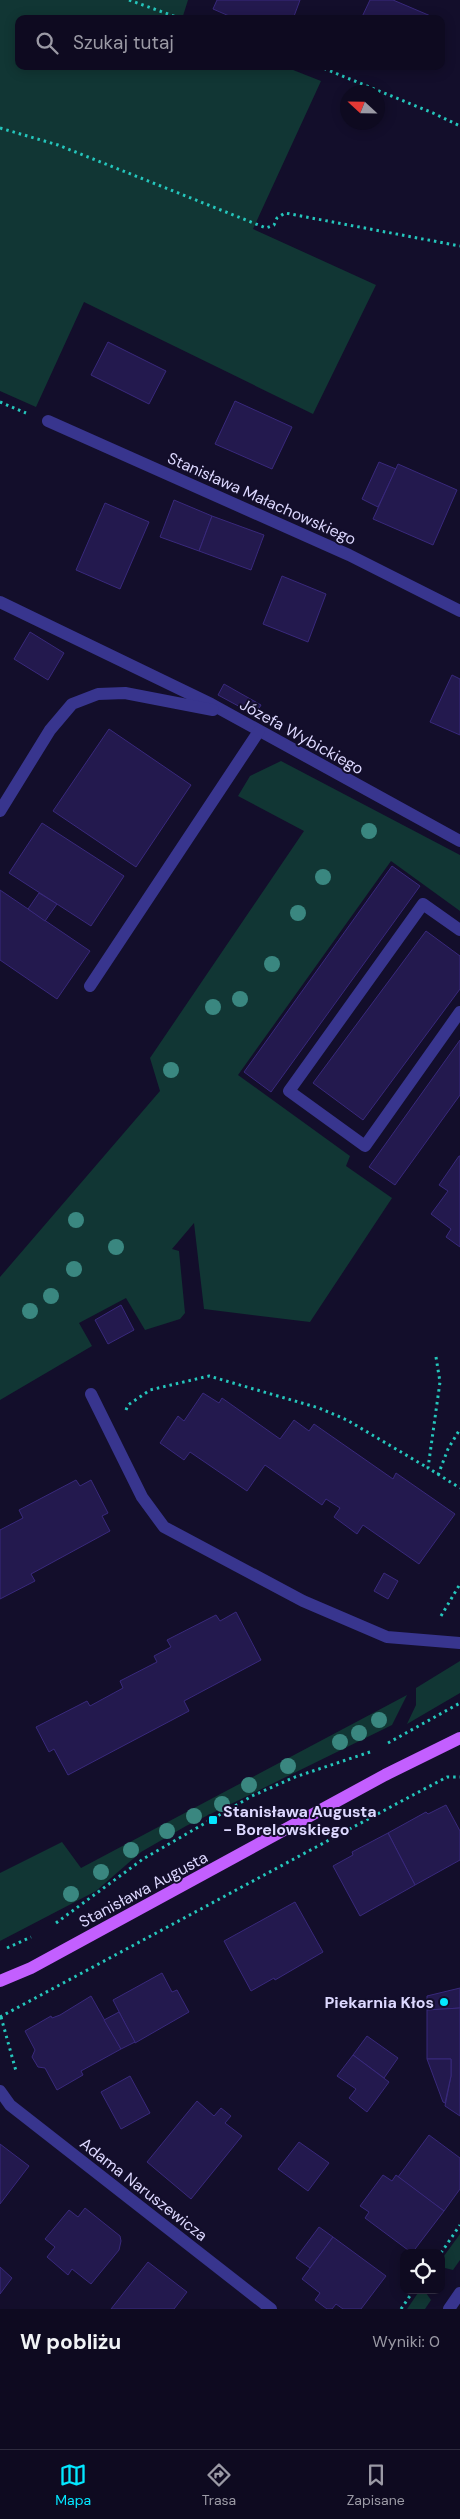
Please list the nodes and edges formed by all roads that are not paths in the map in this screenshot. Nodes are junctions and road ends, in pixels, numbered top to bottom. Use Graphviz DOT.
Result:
graph roads {
  1 [pos="48,421"];
  2 [pos="0,602"];
  3 [pos="460,611"];
  4 [pos="225,713"];
  5 [pos="258,731"];
  6 [pos="0,811"];
  7 [pos="460,841"];
  8 [pos="460,930"];
  9 [pos="90,986"];
  10 [pos="460,1012"];
  11 [pos="91,1394"];
  12 [pos="460,1643"];
  13 [pos="460,1738"];
  14 [pos="0,1981"];
  15 [pos="0,2091"];
  16 [pos="460,2294"];
  17 [pos="270,2309"];
  18 [pos="449,2309"];
  1 -- 3 [label="street, Stanisława Małachowskiego"];
  2 -- 4 [label="street, Józefa Wybickiego"];
  4 -- 5 [label="street, Józefa Wybickiego"];
  4 -- 6 [label="street"];
  5 -- 7 [label="street, Józefa Wybickiego"];
  5 -- 9 [label="street"];
  8 -- 10 [label="street"];
  11 -- 12 [label="street"];
  13 -- 14 [label="main road, Stanisława Augusta"];
  15 -- 17 [label="street, Adama Naruszewicza"];
  16 -- 18 [label="street"];
}
